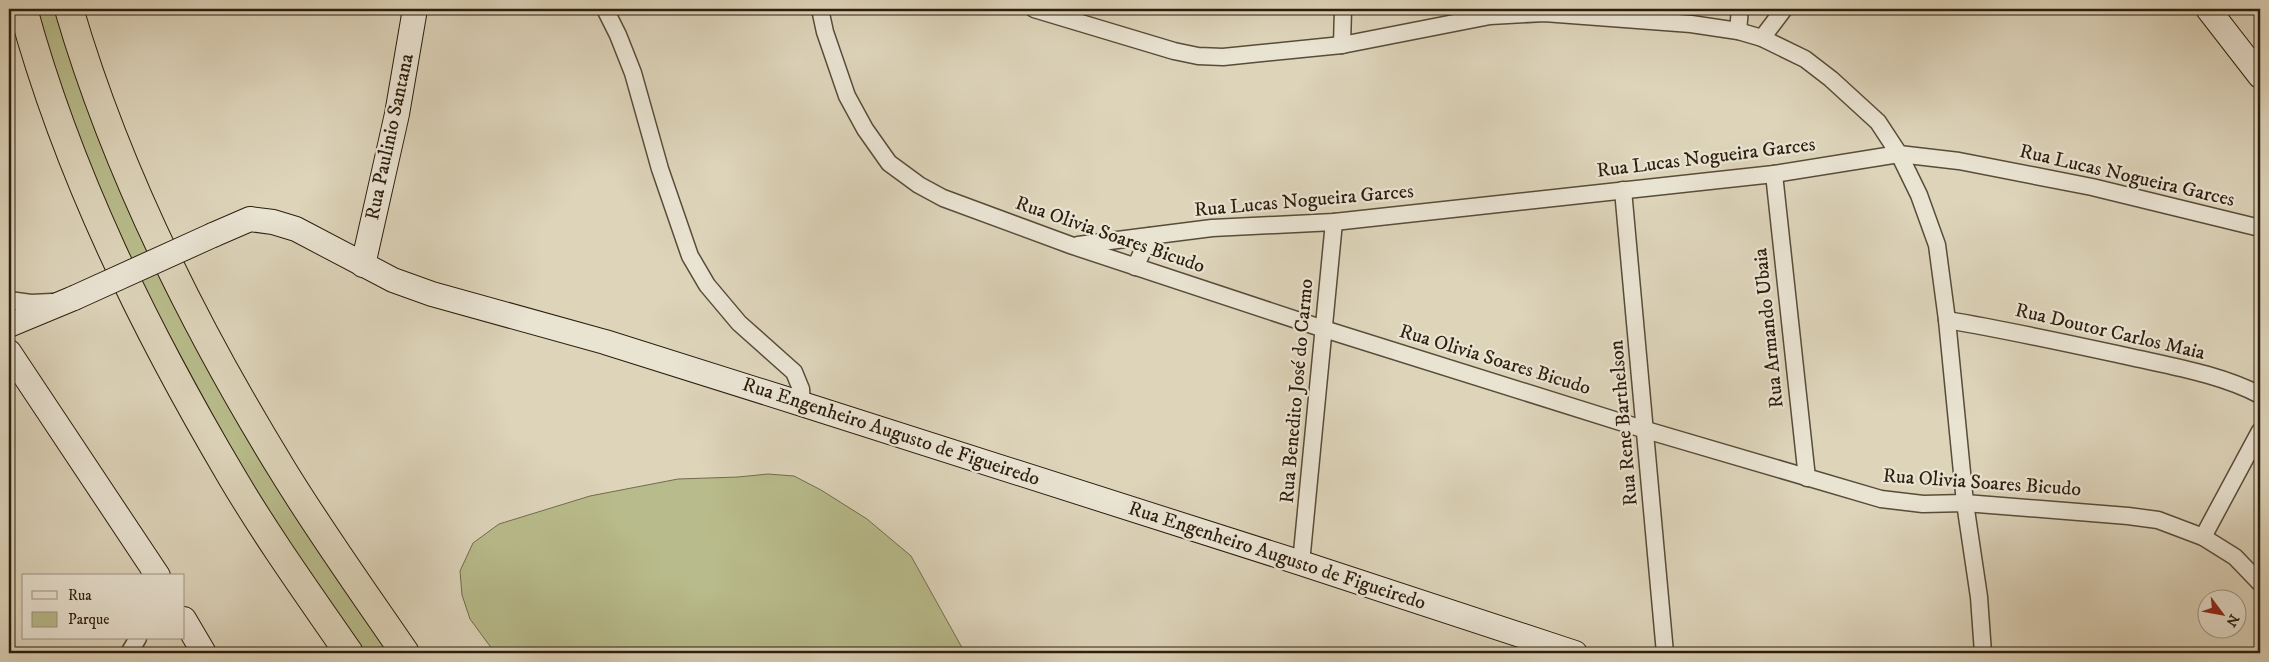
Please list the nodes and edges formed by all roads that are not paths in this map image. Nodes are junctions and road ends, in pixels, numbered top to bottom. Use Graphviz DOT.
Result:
graph roads {
  1 [pos="24,9"];
  2 [pos="70,9"];
  3 [pos="415,9"];
  4 [pos="605,9"];
  5 [pos="820,9"];
  6 [pos="1034,9"];
  7 [pos="1343,9"];
  8 [pos="1740,9"];
  9 [pos="1784,9"];
  10 [pos="2208,9"];
  11 [pos="1738,31"];
  12 [pos="1762,38"];
  13 [pos="1342,45"];
  14 [pos="2260,76"];
  15 [pos="1899,154"];
  16 [pos="1774,174"];
  17 [pos="1623,190"];
  18 [pos="1334,222"];
  19 [pos="2260,228"];
  20 [pos="1150,236"];
  21 [pos="1073,246"];
  22 [pos="363,264"];
  23 [pos="1135,267"];
  24 [pos="71,299"];
  25 [pos="9,300"];
  26 [pos="1947,320"];
  27 [pos="9,325"];
  28 [pos="1324,329"];
  29 [pos="9,352"];
  30 [pos="2260,395"];
  31 [pos="802,404"];
  32 [pos="1646,430"];
  33 [pos="2260,431"];
  34 [pos="1807,478"];
  35 [pos="1965,503"];
  36 [pos="2203,537"];
  37 [pos="1301,563"];
  38 [pos="157,574"];
  39 [pos="2260,583"];
  40 [pos="185,621"];
  41 [pos="137,640"];
  42 [pos="130,653"];
  43 [pos="204,653"];
  44 [pos="350,653"];
  45 [pos="406,653"];
  46 [pos="1575,653"];
  47 [pos="1665,653"];
  48 [pos="1983,653"];
  1 -- 44 [label="highway"];
  2 -- 45 [label="highway"];
  3 -- 22 [label="main road, Rua Paulinio Santana"];
  4 -- 31 [label="street"];
  5 -- 21 [label="street, Rua Olivia Soares Bicudo"];
  6 -- 13 [label="street"];
  7 -- 13 [label="street"];
  8 -- 11 [label="street"];
  9 -- 12 [label="street"];
  10 -- 14 [label="main road"];
  11 -- 12 [label="street"];
  11 -- 13 [label="street"];
  12 -- 15 [label="street"];
  15 -- 16 [label="street, Rua Lucas Nogueira Garces"];
  15 -- 19 [label="street, Rua Lucas Nogueira Garces"];
  15 -- 26 [label="street"];
  16 -- 17 [label="street, Rua Lucas Nogueira Garces"];
  16 -- 34 [label="street, Rua Armando Ubaia"];
  17 -- 18 [label="street, Rua Lucas Nogueira Garces"];
  17 -- 32 [label="street, Rua Rene Barthelson"];
  18 -- 20 [label="street, Rua Lucas Nogueira Garces"];
  18 -- 28 [label="street, Rua Benedito José do Carmo"];
  20 -- 21 [label="street, Rua Lucas Nogueira Garces"];
  20 -- 23 [label="street"];
  21 -- 23 [label="street, Rua Olivia Soares Bicudo"];
  22 -- 24 [label="main road, Rua Engenheiro Augusto de Figueiredo, bridge"];
  22 -- 31 [label="main road, Rua Engenheiro Augusto de Figueiredo"];
  23 -- 28 [label="street, Rua Olivia Soares Bicudo"];
  24 -- 25 [label="street"];
  24 -- 27 [label="main road, Rua Engenheiro Augusto de Figueiredo"];
  26 -- 30 [label="street, Rua Doutor Carlos Maia"];
  26 -- 35 [label="street"];
  28 -- 32 [label="street, Rua Olivia Soares Bicudo"];
  28 -- 37 [label="street, Rua Benedito José do Carmo"];
  29 -- 38 [label="main road"];
  31 -- 37 [label="main road, Rua Engenheiro Augusto de Figueiredo"];
  32 -- 34 [label="street, Rua Olivia Soares Bicudo"];
  32 -- 47 [label="street, Rua Rene Barthelson"];
  33 -- 36 [label="street"];
  34 -- 35 [label="street, Rua Olivia Soares Bicudo"];
  35 -- 36 [label="street, Rua Olivia Soares Bicudo"];
  35 -- 48 [label="street"];
  36 -- 39 [label="street, Rua Olivia Soares Bicudo"];
  37 -- 46 [label="main road, Rua Engenheiro Augusto de Figueiredo"];
  40 -- 43 [label="main road"];
  41 -- 42 [label="street"];
}
